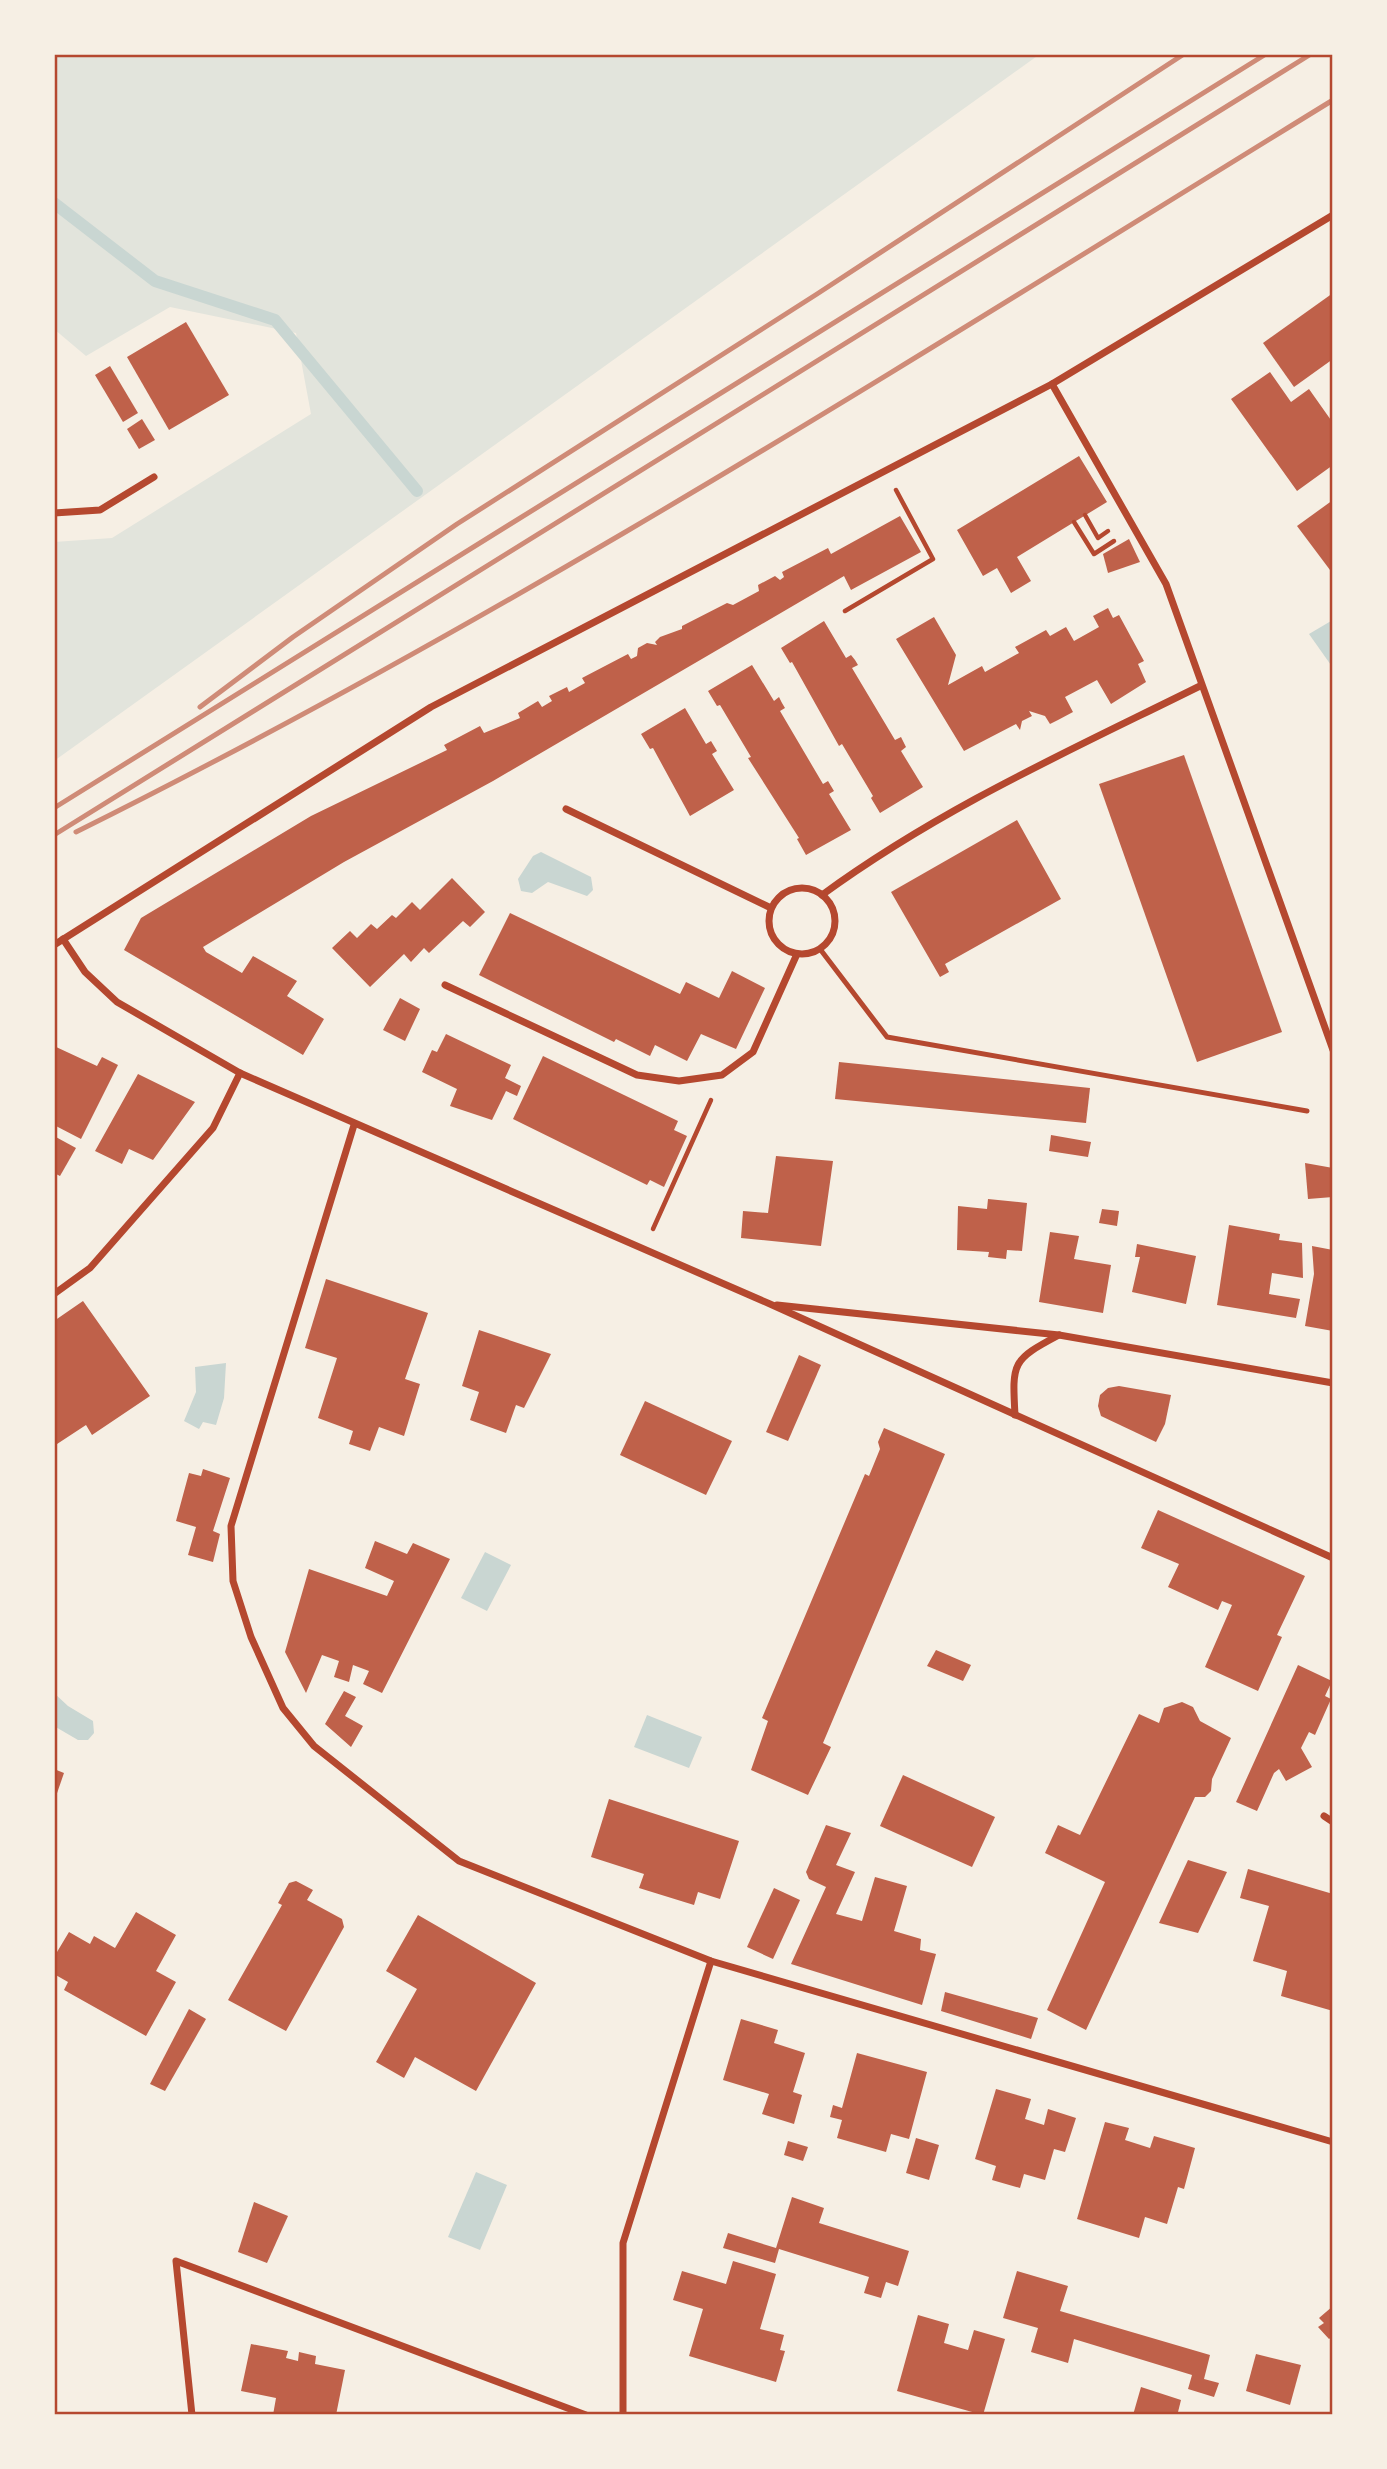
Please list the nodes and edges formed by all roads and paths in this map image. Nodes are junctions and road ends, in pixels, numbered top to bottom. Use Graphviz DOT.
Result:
graph roads {
  1 [pos="1333,215"];
  2 [pos="1052,384"];
  3 [pos="885,470"];
  4 [pos="154,477"];
  5 [pos="54,513"];
  6 [pos="1085,515"];
  7 [pos="1074,522"];
  8 [pos="1120,524"];
  9 [pos="1126,534"];
  10 [pos="845,611"];
  11 [pos="1200,686"];
  12 [pos="566,809"];
  13 [pos="822,895"];
  14 [pos="771,908"];
  15 [pos="63,939"];
  16 [pos="54,945"];
  17 [pos="820,949"];
  18 [pos="797,954"];
  19 [pos="445,985"];
  20 [pos="1333,1050"];
  21 [pos="240,1073"];
  22 [pos="722,1075"];
  23 [pos="1307,1111"];
  24 [pos="354,1125"];
  25 [pos="644,1249"];
  26 [pos="54,1294"];
  27 [pos="770,1304"];
  28 [pos="1059,1335"];
  29 [pos="1333,1383"];
  30 [pos="1015,1415"];
  31 [pos="1333,1558"];
  32 [pos="1324,1816"];
  33 [pos="1333,1822"];
  34 [pos="711,1961"];
  35 [pos="1333,2142"];
  36 [pos="192,2415"];
  37 [pos="586,2415"];
  38 [pos="623,2415"];
  1 -- 2 [label="street"];
  2 -- 3 [label="street"];
  2 -- 11 [label="street"];
  3 -- 10 [label="path"];
  3 -- 15 [label="street"];
  4 -- 5 [label="street"];
  6 -- 8 [label="path"];
  7 -- 9 [label="path"];
  11 -- 13 [label="street"];
  11 -- 20 [label="street"];
  12 -- 14 [label="street"];
  13 -- 14 [label="street"];
  13 -- 17 [label="street"];
  14 -- 18 [label="street"];
  15 -- 16 [label="street"];
  15 -- 21 [label="street"];
  17 -- 18 [label="street"];
  17 -- 23 [label="lane"];
  18 -- 22 [label="street"];
  19 -- 22 [label="street"];
  21 -- 24 [label="street"];
  21 -- 26 [label="street"];
  22 -- 25 [label="path"];
  24 -- 25 [label="street"];
  24 -- 34 [label="street"];
  25 -- 27 [label="street"];
  27 -- 28 [label="street"];
  27 -- 30 [label="street"];
  28 -- 29 [label="street"];
  28 -- 30 [label="street"];
  30 -- 31 [label="street"];
  32 -- 33 [label="street"];
  34 -- 35 [label="street"];
  34 -- 38 [label="street"];
  36 -- 37 [label="street"];
}
